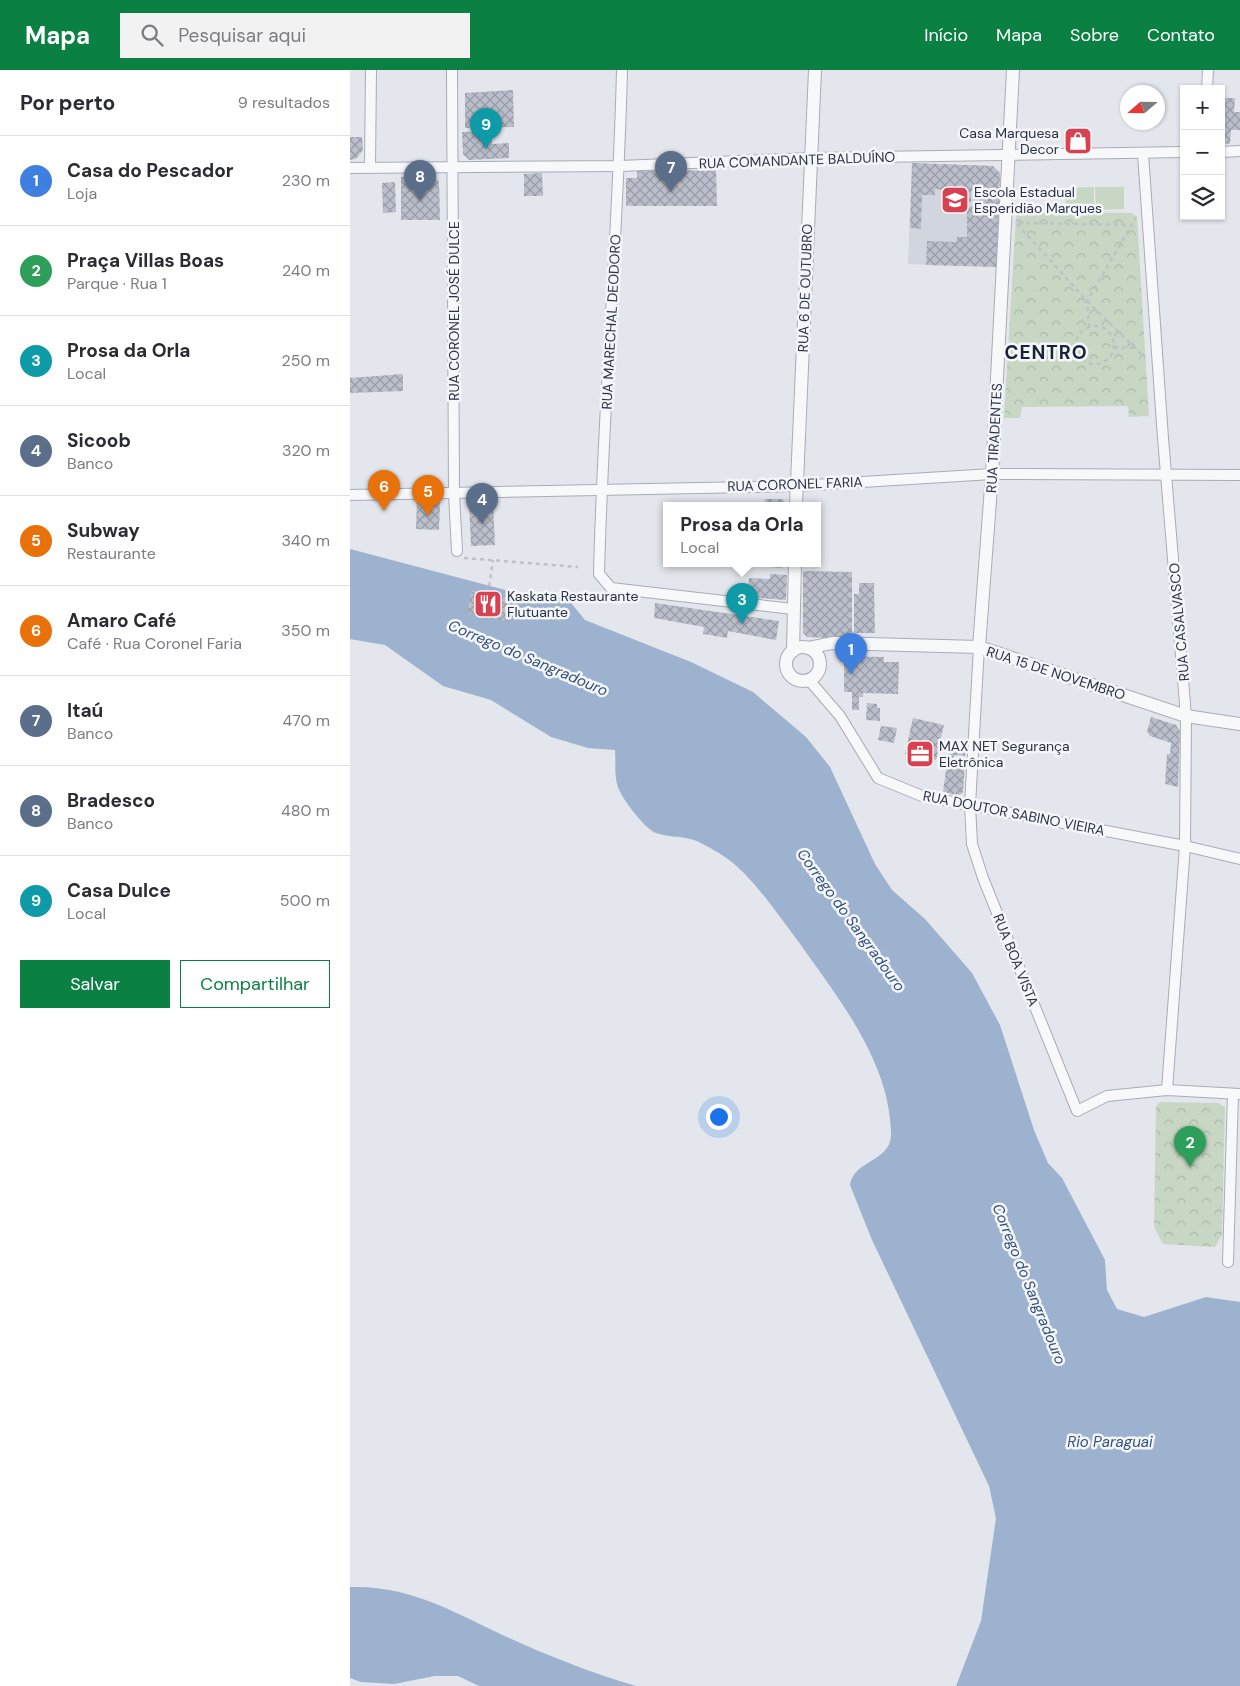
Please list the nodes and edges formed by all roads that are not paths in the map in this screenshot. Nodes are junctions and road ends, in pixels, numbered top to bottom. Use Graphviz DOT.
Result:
graph roads {
  1 [pos="371,70"];
  2 [pos="452,70"];
  3 [pos="622,70"];
  4 [pos="815,70"];
  5 [pos="1013,70"];
  6 [pos="1208,70"];
  7 [pos="1207,85"];
  8 [pos="1180,152"];
  9 [pos="1225,152"];
  10 [pos="1240,152"];
  11 [pos="1143,154"];
  12 [pos="1010,156"];
  13 [pos="810,158"];
  14 [pos="454,165"];
  15 [pos="620,166"];
  16 [pos="370,167"];
  17 [pos="350,168"];
  18 [pos="992,474"];
  19 [pos="1166,475"];
  20 [pos="1240,475"];
  21 [pos="797,486"];
  22 [pos="601,488"];
  23 [pos="454,494"];
  24 [pos="350,495"];
  25 [pos="796,502"];
  26 [pos="457,551"];
  27 [pos="794,567"];
  28 [pos="793,609"];
  29 [pos="808,648"];
  30 [pos="979,648"];
  31 [pos="793,651"];
  32 [pos="809,680"];
  33 [pos="1186,716"];
  34 [pos="1240,724"];
  35 [pos="970,805"];
  36 [pos="1185,846"];
  37 [pos="1240,859"];
  38 [pos="1167,1090"];
  39 [pos="1237,1094"];
  40 [pos="1228,1262"];
  1 -- 16 [label="street"];
  2 -- 14 [label="street, RUA CORONEL JOSÉ DULCE"];
  3 -- 15 [label="street, RUA MARECHAL DEODORO"];
  4 -- 13 [label="street, RUA 6 DE OUTUBRO"];
  5 -- 12 [label="street, RUA TIRADENTES"];
  6 -- 7 [label="street"];
  8 -- 11 [label="street, RUA COMANDANTE BALDUÍNO"];
  9 -- 10 [label="street"];
  11 -- 12 [label="street, RUA COMANDANTE BALDUÍNO"];
  11 -- 19 [label="street, RUA CASALVASCO"];
  12 -- 13 [label="street, RUA COMANDANTE BALDUÍNO"];
  12 -- 18 [label="street, RUA TIRADENTES"];
  13 -- 15 [label="street, RUA COMANDANTE BALDUÍNO"];
  13 -- 21 [label="street, RUA 6 DE OUTUBRO"];
  14 -- 15 [label="street, RUA COMANDANTE BALDUÍNO"];
  14 -- 16 [label="street, RUA COMANDANTE BALDUÍNO"];
  14 -- 23 [label="street, RUA CORONEL JOSÉ DULCE"];
  15 -- 22 [label="street, RUA MARECHAL DEODORO"];
  16 -- 17 [label="street, RUA COMANDANTE BALDUÍNO"];
  18 -- 19 [label="street, RUA CORONEL FARIA"];
  18 -- 21 [label="street, RUA CORONEL FARIA"];
  18 -- 30 [label="street, RUA TIRADENTES"];
  19 -- 20 [label="street, RUA CORONEL FARIA"];
  19 -- 33 [label="street, RUA CASALVASCO"];
  21 -- 22 [label="street, RUA CORONEL FARIA"];
  21 -- 25 [label="street, RUA 6 DE OUTUBRO"];
  22 -- 23 [label="street, RUA CORONEL FARIA"];
  22 -- 28 [label="street, RUA MARECHAL DEODORO"];
  23 -- 24 [label="street, RUA CORONEL FARIA"];
  23 -- 26 [label="street, RUA CORONEL JOSÉ DULCE"];
  27 -- 28 [label="street"];
  28 -- 31 [label="street"];
  29 -- 30 [label="street, RUA 15 DE NOVEMBRO"];
  29 -- 31 [label="street"];
  29 -- 32 [label="street"];
  30 -- 33 [label="street, RUA 15 DE NOVEMBRO"];
  30 -- 35 [label="street, RUA TIRADENTES"];
  31 -- 32 [label="street"];
  32 -- 35 [label="street, RUA DOUTOR SABINO VIEIRA"];
  33 -- 34 [label="street, RUA 15 DE NOVEMBRO"];
  33 -- 36 [label="street, RUA CASALVASCO"];
  35 -- 36 [label="street, RUA DOUTOR SABINO VIEIRA"];
  35 -- 38 [label="street, RUA BOA VISTA"];
  36 -- 37 [label="street, RUA DOUTOR SABINO VIEIRA"];
  36 -- 38 [label="street, RUA CASALVASCO"];
  38 -- 39 [label="street"];
  39 -- 40 [label="street"];
}
